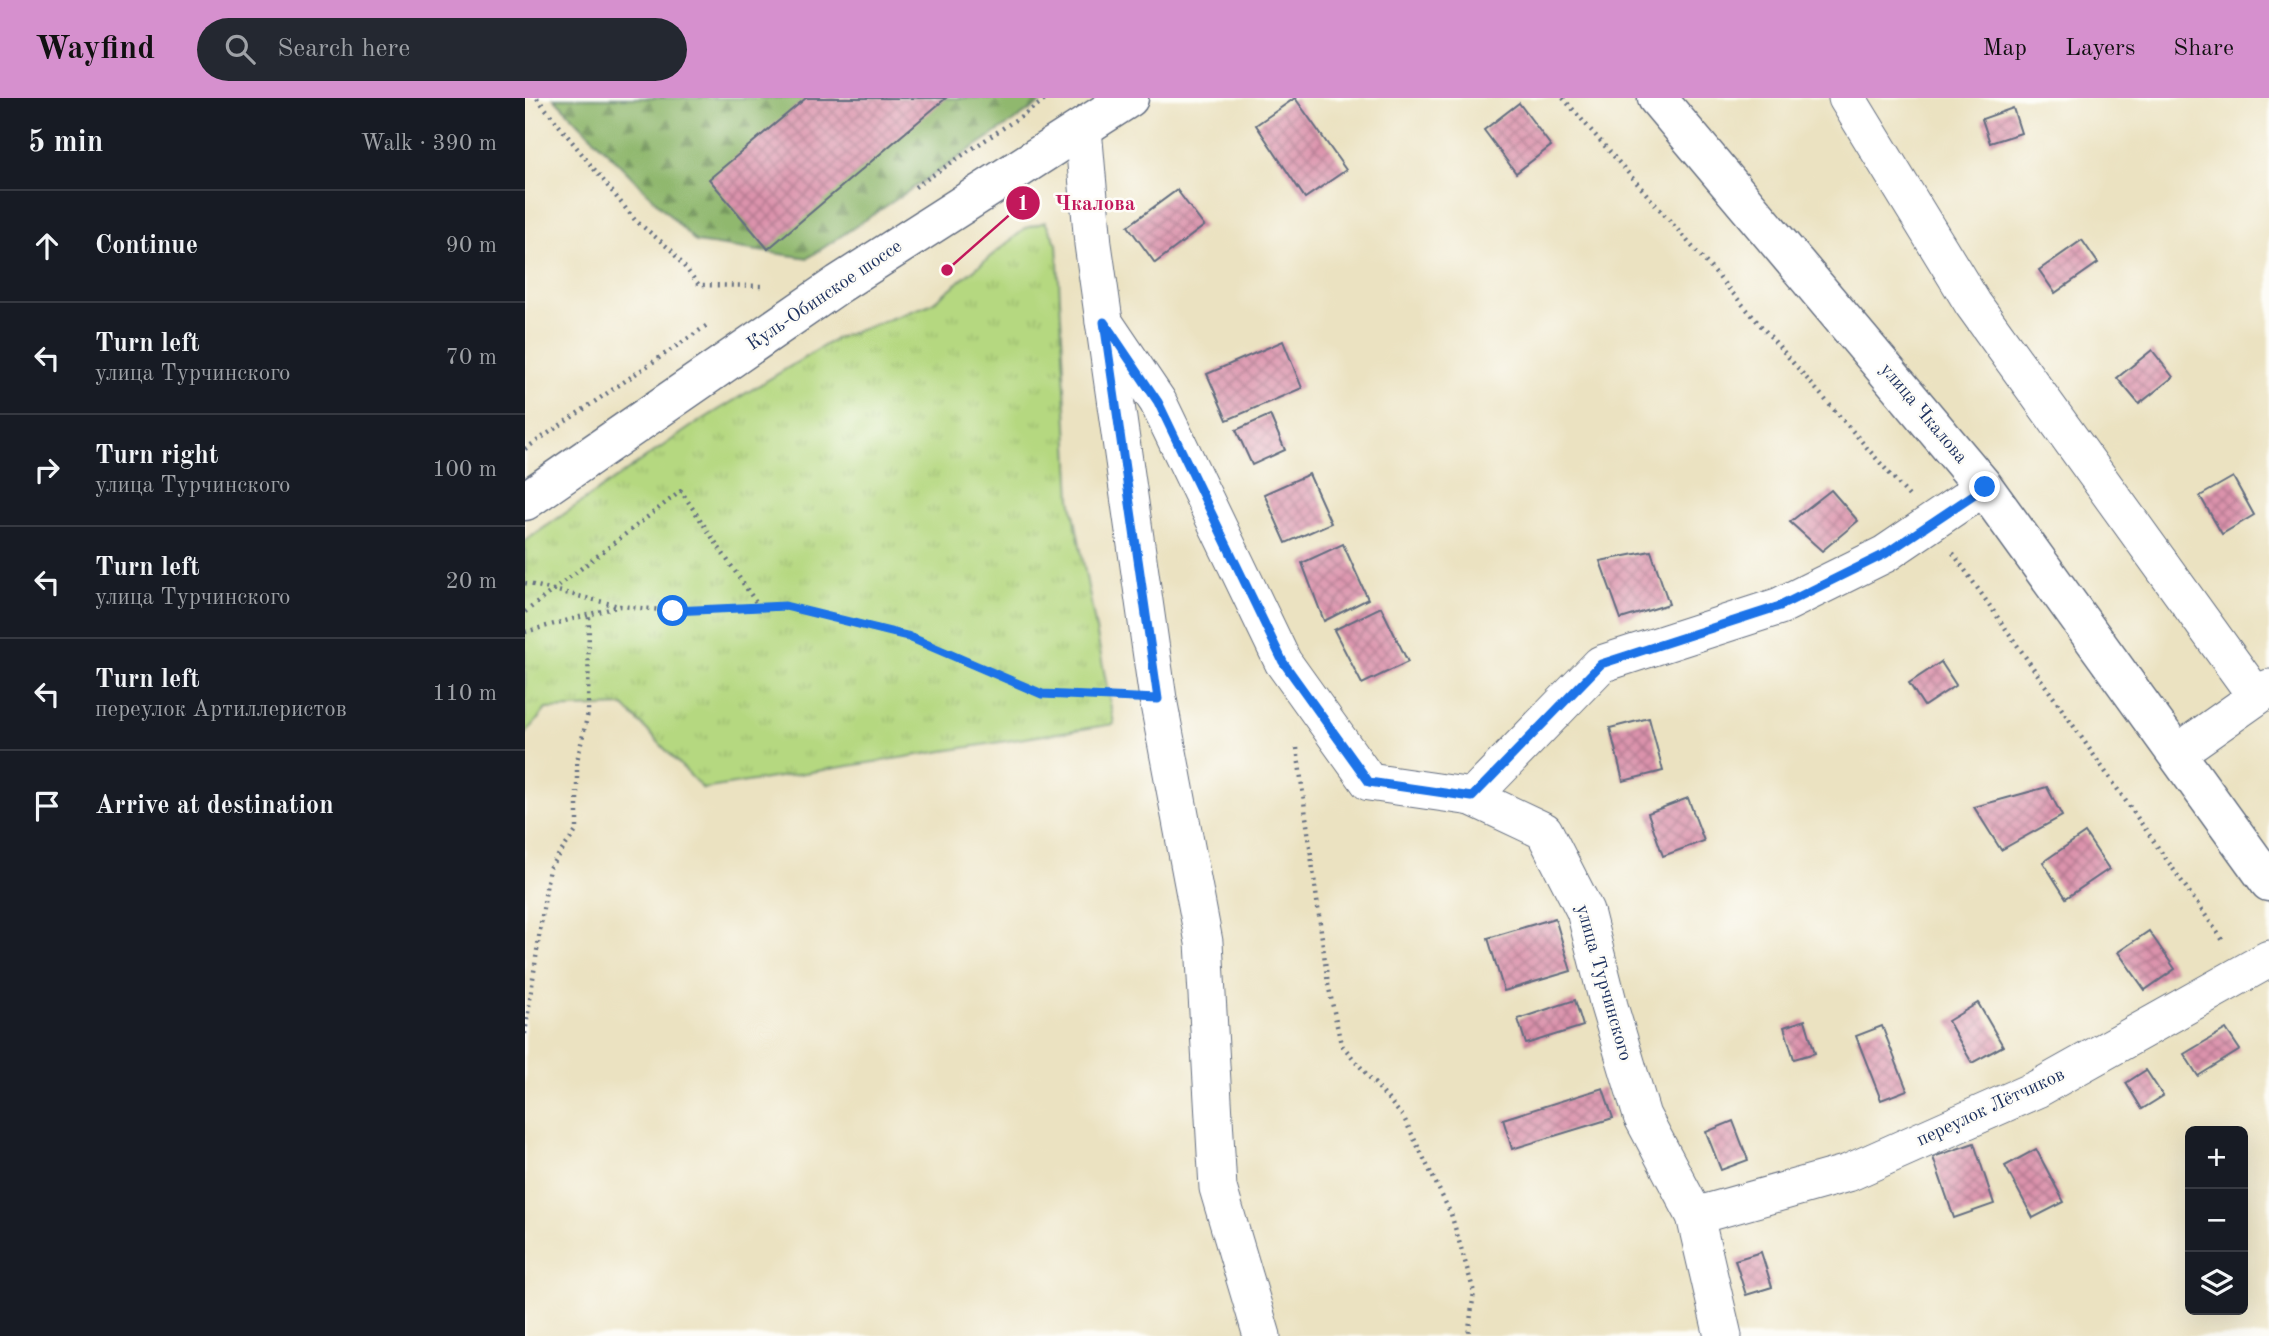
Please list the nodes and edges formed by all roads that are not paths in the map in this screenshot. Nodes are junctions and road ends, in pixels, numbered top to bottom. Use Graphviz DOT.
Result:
graph roads {
  1 [pos="1129,98"];
  2 [pos="1657,98"];
  3 [pos="1685,98"];
  4 [pos="1847,98"];
  5 [pos="1083,129"];
  6 [pos="1104,322"];
  7 [pos="1993,480"];
  8 [pos="525,501"];
  9 [pos="2262,692"];
  10 [pos="2185,747"];
  11 [pos="1472,797"];
  12 [pos="2269,845"];
  13 [pos="2269,882"];
  14 [pos="2269,959"];
  15 [pos="1695,1216"];
  16 [pos="1262,1336"];
  17 [pos="1723,1336"];
  1 -- 5 [label="main road, Куль-Обинское шоссе"];
  2 -- 7 [label="main road, улица Чкалова"];
  3 -- 7 [label="main road, улица Чкалова"];
  4 -- 9 [label="street"];
  5 -- 6 [label="street, улица Турчинского"];
  5 -- 8 [label="main road, Куль-Обинское шоссе"];
  6 -- 11 [label="street, улица Турчинского"];
  6 -- 16 [label="street, улица Турчинского"];
  7 -- 10 [label="main road, улица Чкалова"];
  7 -- 11 [label="street"];
  9 -- 10 [label="street"];
  10 -- 12 [label="main road, улица Чкалова"];
  10 -- 13 [label="main road, улица Чкалова"];
  11 -- 15 [label="street, улица Турчинского"];
  14 -- 15 [label="street, переулок Лётчиков"];
  15 -- 17 [label="street, улица Турчинского"];
}
